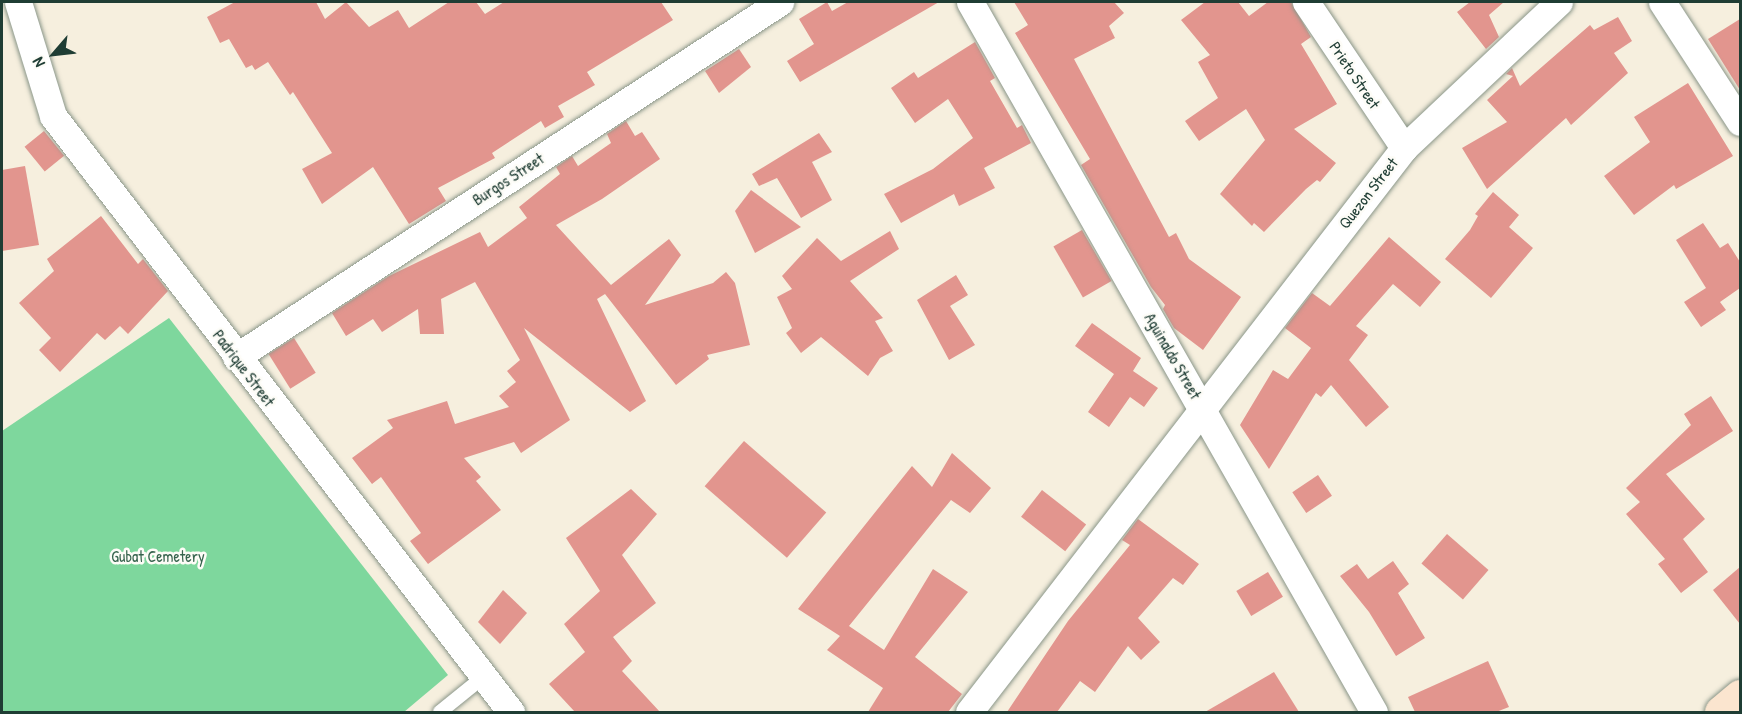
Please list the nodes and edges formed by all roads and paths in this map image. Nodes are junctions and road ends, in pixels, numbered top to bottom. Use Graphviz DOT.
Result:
graph roads {
  1 [pos="18,2"];
  2 [pos="780,2"];
  3 [pos="969,2"];
  4 [pos="1306,2"];
  5 [pos="1559,2"];
  6 [pos="1662,2"];
  7 [pos="1740,122"];
  8 [pos="1404,148"];
  9 [pos="236,357"];
  10 [pos="1202,407"];
  11 [pos="482,678"];
  12 [pos="1740,696"];
  13 [pos="440,712"];
  14 [pos="511,712"];
  15 [pos="969,712"];
  16 [pos="1374,712"];
  17 [pos="1720,712"];
  1 -- 9 [label="street, Padrique Street"];
  2 -- 9 [label="street, Burgos Street"];
  3 -- 10 [label="street, Aguinaldo Street"];
  4 -- 8 [label="street, Prieto Street"];
  5 -- 8 [label="street, Quezon Street"];
  6 -- 7 [label="street"];
  8 -- 10 [label="street, Quezon Street"];
  9 -- 11 [label="street, Padrique Street"];
  10 -- 15 [label="street, Quezon Street"];
  10 -- 16 [label="street, Aguinaldo Street"];
  11 -- 13 [label="lane"];
  11 -- 14 [label="street, Padrique Street"];
  12 -- 17 [label="main road"];
}
